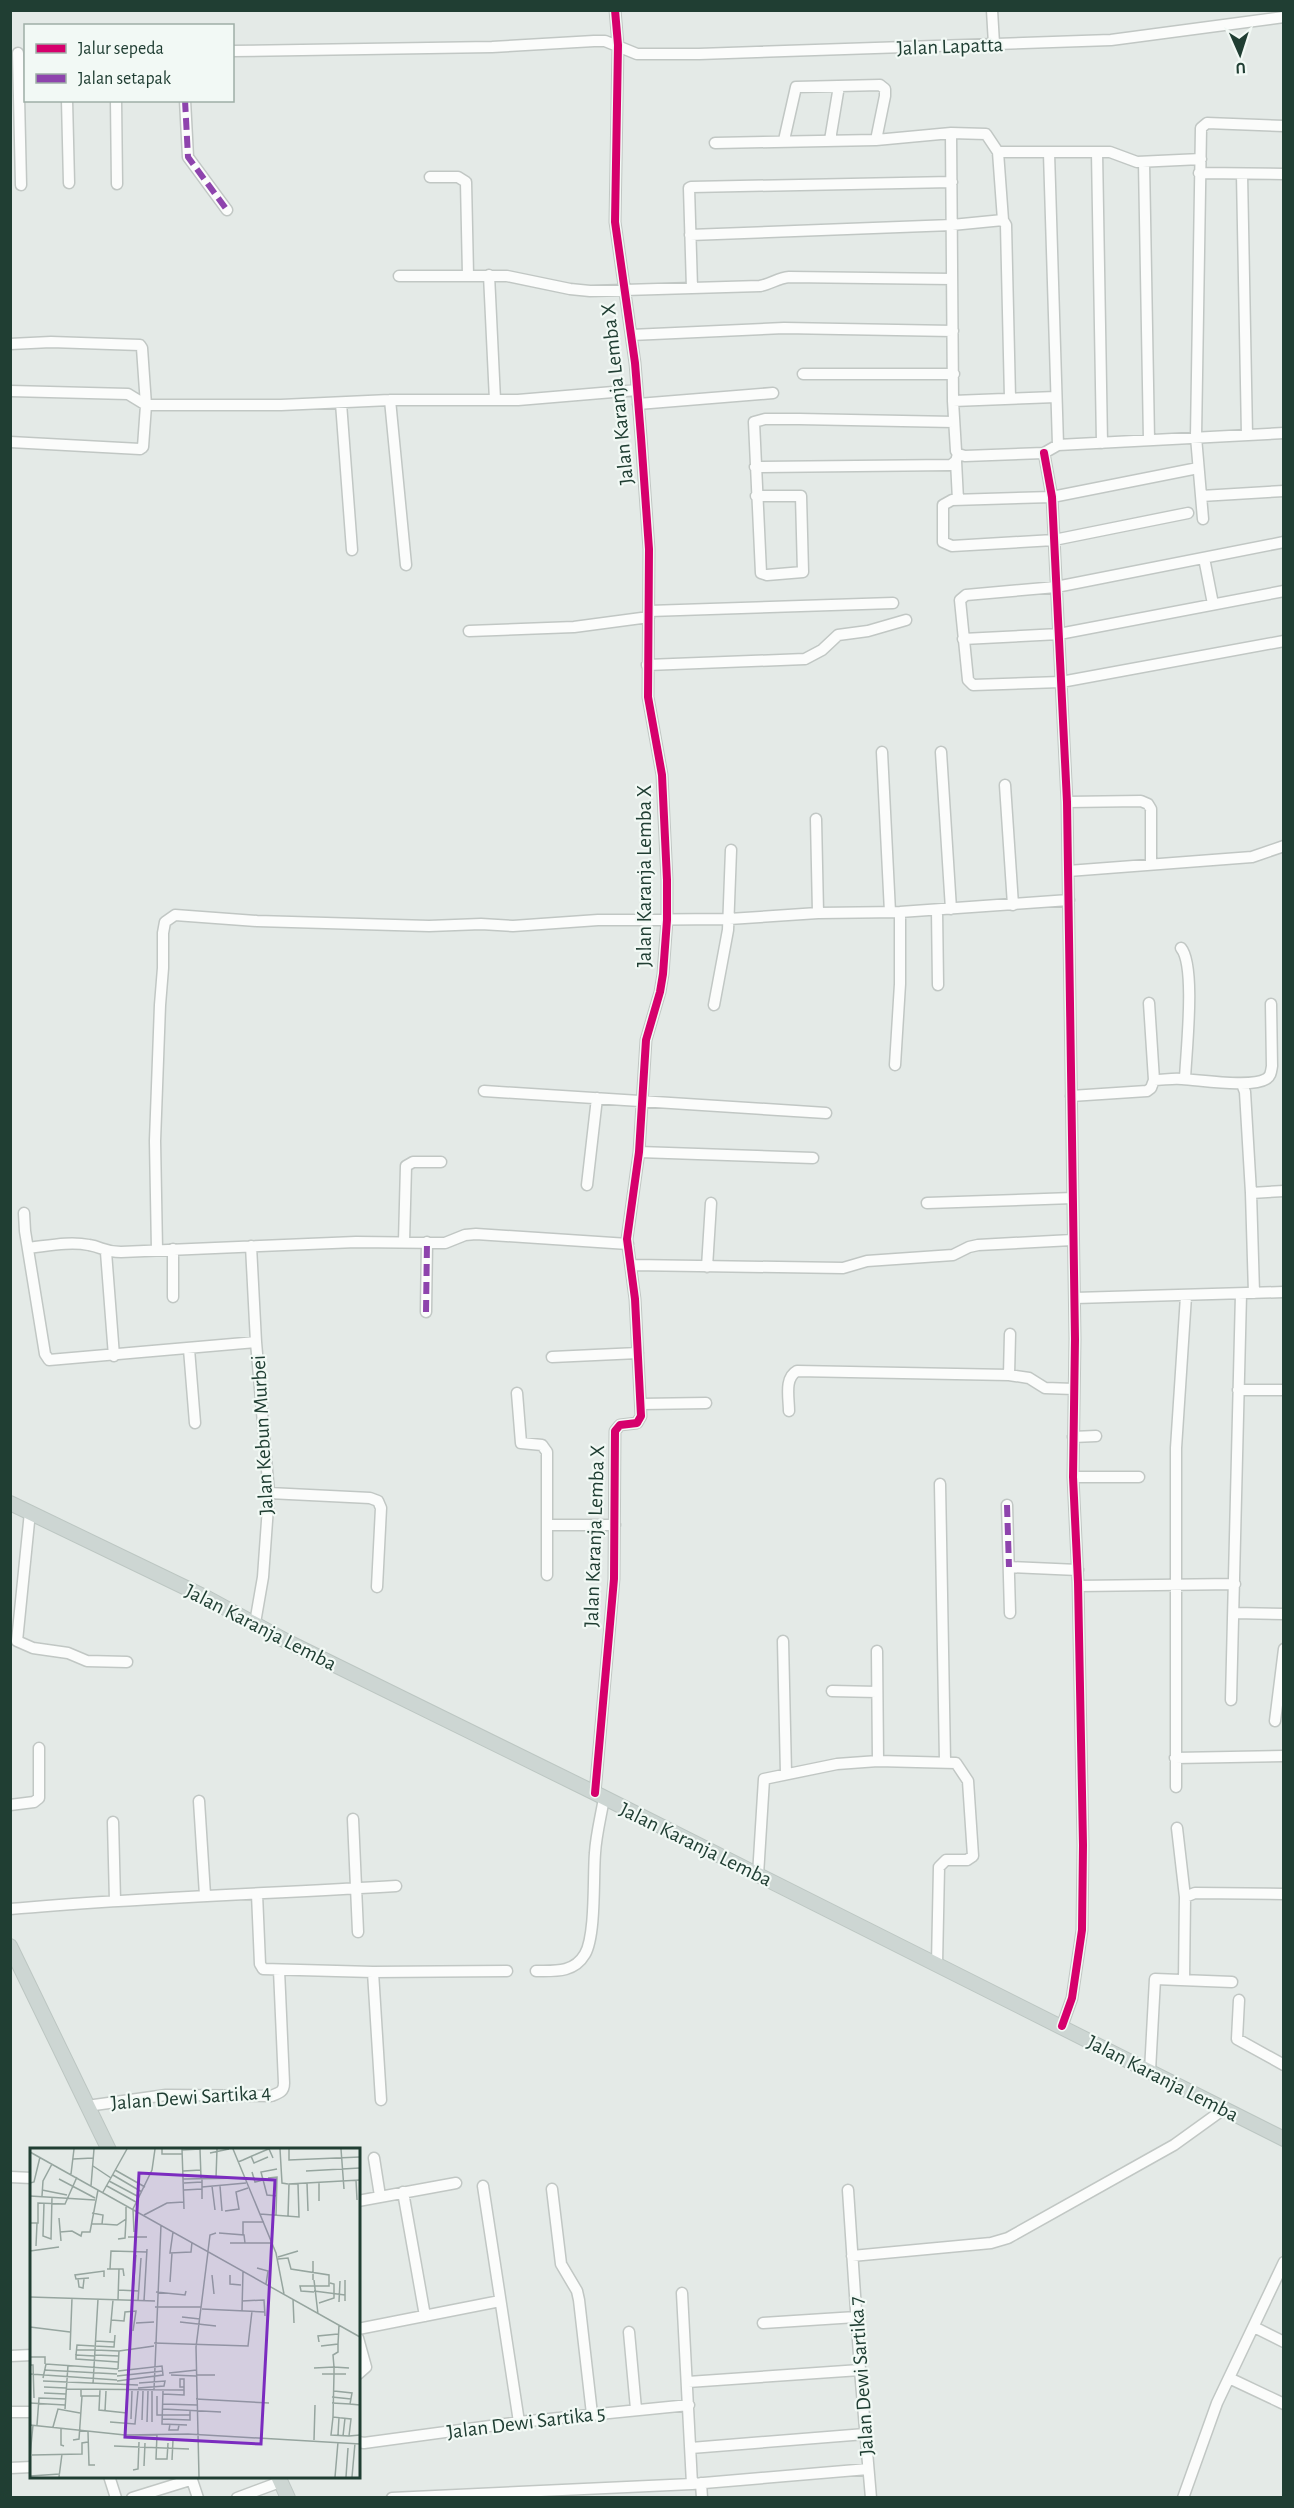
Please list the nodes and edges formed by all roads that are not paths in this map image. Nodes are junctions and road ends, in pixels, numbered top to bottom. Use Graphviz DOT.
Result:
graph roads {
  1 [pos="615,10"];
  2 [pos="992,10"];
  3 [pos="1284,17"];
  4 [pos="618,45"];
  5 [pos="994,45"];
  6 [pos="234,51"];
  7 [pos="18,53"];
  8 [pos="839,86"];
  9 [pos="67,102"];
  10 [pos="116,102"];
  11 [pos="185,102"];
  12 [pos="1284,126"];
  13 [pos="951,133"];
  14 [pos="784,140"];
  15 [pos="830,140"];
  16 [pos="876,140"];
  17 [pos="715,143"];
  18 [pos="998,152"];
  19 [pos="1097,152"];
  20 [pos="1049,153"];
  21 [pos="1201,159"];
  22 [pos="1144,162"];
  23 [pos="1199,173"];
  24 [pos="1242,174"];
  25 [pos="1284,174"];
  26 [pos="430,177"];
  27 [pos="952,182"];
  28 [pos="69,183"];
  29 [pos="117,184"];
  30 [pos="21,185"];
  31 [pos="227,210"];
  32 [pos="1002,220"];
  33 [pos="952,225"];
  34 [pos="690,235"];
  35 [pos="468,275"];
  36 [pos="489,275"];
  37 [pos="399,276"];
  38 [pos="952,279"];
  39 [pos="692,288"];
  40 [pos="624,290"];
  41 [pos="953,331"];
  42 [pos="631,335"];
  43 [pos="10,344"];
  44 [pos="803,374"];
  45 [pos="954,374"];
  46 [pos="637,390"];
  47 [pos="10,391"];
  48 [pos="773,393"];
  49 [pos="1056,397"];
  50 [pos="1010,398"];
  51 [pos="390,400"];
  52 [pos="495,400"];
  53 [pos="953,401"];
  54 [pos="341,403"];
  55 [pos="638,404"];
  56 [pos="146,405"];
  57 [pos="954,422"];
  58 [pos="1284,433"];
  59 [pos="1247,435"];
  60 [pos="1196,437"];
  61 [pos="1149,440"];
  62 [pos="10,442"];
  63 [pos="1102,443"];
  64 [pos="1058,445"];
  65 [pos="1044,453"];
  66 [pos="957,458"];
  67 [pos="755,467"];
  68 [pos="1198,468"];
  69 [pos="1284,491"];
  70 [pos="756,496"];
  71 [pos="1201,496"];
  72 [pos="1052,497"];
  73 [pos="958,500"];
  74 [pos="1188,513"];
  75 [pos="1203,519"];
  76 [pos="1054,540"];
  77 [pos="1284,543"];
  78 [pos="352,550"];
  79 [pos="1204,558"];
  80 [pos="406,565"];
  81 [pos="1056,586"];
  82 [pos="1284,591"];
  83 [pos="893,603"];
  84 [pos="1213,604"];
  85 [pos="649,614"];
  86 [pos="906,620"];
  87 [pos="468,631"];
  88 [pos="1059,634"];
  89 [pos="963,639"];
  90 [pos="1284,641"];
  91 [pos="647,665"];
  92 [pos="1061,682"];
  93 [pos="882,752"];
  94 [pos="940,752"];
  95 [pos="1005,785"];
  96 [pos="1067,802"];
  97 [pos="816,819"];
  98 [pos="1284,846"];
  99 [pos="731,850"];
  100 [pos="1151,863"];
  101 [pos="1068,871"];
  102 [pos="1069,900"];
  103 [pos="1012,905"];
  104 [pos="951,909"];
  105 [pos="938,910"];
  106 [pos="895,912"];
  107 [pos="818,913"];
  108 [pos="729,919"];
  109 [pos="667,920"];
  110 [pos="1181,948"];
  111 [pos="938,985"];
  112 [pos="1149,1003"];
  113 [pos="1271,1004"];
  114 [pos="714,1005"];
  115 [pos="895,1065"];
  116 [pos="1185,1079"];
  117 [pos="1154,1080"];
  118 [pos="1242,1084"];
  119 [pos="484,1091"];
  120 [pos="1071,1096"];
  121 [pos="597,1098"];
  122 [pos="642,1101"];
  123 [pos="826,1113"];
  124 [pos="639,1152"];
  125 [pos="813,1158"];
  126 [pos="441,1162"];
  127 [pos="587,1185"];
  128 [pos="1284,1191"];
  129 [pos="1251,1193"];
  130 [pos="1073,1198"];
  131 [pos="711,1203"];
  132 [pos="927,1203"];
  133 [pos="24,1213"];
  134 [pos="1072,1240"];
  135 [pos="404,1242"];
  136 [pos="427,1242"];
  137 [pos="628,1244"];
  138 [pos="251,1246"];
  139 [pos="28,1248"];
  140 [pos="173,1249"];
  141 [pos="157,1250"];
  142 [pos="106,1252"];
  143 [pos="632,1265"];
  144 [pos="707,1267"];
  145 [pos="1284,1292"];
  146 [pos="1254,1293"];
  147 [pos="1242,1294"];
  148 [pos="1186,1296"];
  149 [pos="173,1297"];
  150 [pos="1075,1298"];
  151 [pos="426,1312"];
  152 [pos="1010,1334"];
  153 [pos="256,1342"];
  154 [pos="189,1349"];
  155 [pos="638,1353"];
  156 [pos="114,1356"];
  157 [pos="552,1357"];
  158 [pos="1009,1375"];
  159 [pos="1074,1389"];
  160 [pos="1238,1390"];
  161 [pos="1284,1390"];
  162 [pos="517,1393"];
  163 [pos="706,1403"];
  164 [pos="641,1404"];
  165 [pos="789,1411"];
  166 [pos="195,1423"];
  167 [pos="1096,1436"];
  168 [pos="1073,1437"];
  169 [pos="1073,1477"];
  170 [pos="1138,1477"];
  171 [pos="940,1484"];
  172 [pos="269,1493"];
  173 [pos="10,1503"];
  174 [pos="1007,1505"];
  175 [pos="30,1512"];
  176 [pos="548,1525"];
  177 [pos="615,1525"];
  178 [pos="1009,1567"];
  179 [pos="1078,1570"];
  180 [pos="547,1575"];
  181 [pos="1176,1584"];
  182 [pos="1235,1584"];
  183 [pos="1078,1586"];
  184 [pos="377,1587"];
  185 [pos="1010,1613"];
  186 [pos="1234,1613"];
  187 [pos="1284,1614"];
  188 [pos="255,1623"];
  189 [pos="783,1641"];
  190 [pos="877,1651"];
  191 [pos="1283,1653"];
  192 [pos="128,1662"];
  193 [pos="832,1691"];
  194 [pos="877,1692"];
  195 [pos="1231,1700"];
  196 [pos="1275,1721"];
  197 [pos="39,1748"];
  198 [pos="1284,1756"];
  199 [pos="1175,1758"];
  200 [pos="878,1761"];
  201 [pos="945,1761"];
  202 [pos="786,1774"];
  203 [pos="1176,1787"];
  204 [pos="600,1796"];
  205 [pos="199,1801"];
  206 [pos="10,1805"];
  207 [pos="353,1819"];
  208 [pos="112,1822"];
  209 [pos="1178,1828"];
  210 [pos="758,1875"];
  211 [pos="396,1886"];
  212 [pos="357,1888"];
  213 [pos="257,1894"];
  214 [pos="1284,1894"];
  215 [pos="205,1895"];
  216 [pos="1185,1897"];
  217 [pos="115,1901"];
  218 [pos="10,1909"];
  219 [pos="358,1932"];
  220 [pos="10,1946"];
  221 [pos="937,1964"];
  222 [pos="279,1970"];
  223 [pos="507,1971"];
  224 [pos="536,1971"];
  225 [pos="373,1972"];
  226 [pos="1184,1980"];
  227 [pos="1232,1982"];
  228 [pos="1239,2000"];
  229 [pos="1062,2026"];
  230 [pos="1284,2065"];
  231 [pos="1150,2071"];
  232 [pos="381,2100"];
  233 [pos="87,2106"];
  234 [pos="1224,2109"];
  235 [pos="1284,2139"];
  236 [pos="108,2148"];
  237 [pos="374,2158"];
  238 [pos="10,2177"];
  239 [pos="30,2178"];
  240 [pos="456,2183"];
  241 [pos="483,2186"];
  242 [pos="552,2189"];
  243 [pos="848,2190"];
  244 [pos="403,2192"];
  245 [pos="380,2196"];
  246 [pos="360,2201"];
  247 [pos="852,2256"];
  248 [pos="1284,2262"];
  249 [pos="1280,2276"];
  250 [pos="682,2293"];
  251 [pos="500,2301"];
  252 [pos="425,2316"];
  253 [pos="856,2317"];
  254 [pos="763,2323"];
  255 [pos="1254,2326"];
  256 [pos="360,2329"];
  257 [pos="629,2332"];
  258 [pos="1284,2342"];
  259 [pos="360,2345"];
  260 [pos="30,2355"];
  261 [pos="10,2356"];
  262 [pos="860,2370"];
  263 [pos="360,2372"];
  264 [pos="1229,2378"];
  265 [pos="688,2382"];
  266 [pos="1284,2404"];
  267 [pos="689,2405"];
  268 [pos="636,2409"];
  269 [pos="10,2412"];
  270 [pos="30,2412"];
  271 [pos="592,2414"];
  272 [pos="519,2422"];
  273 [pos="865,2434"];
  274 [pos="361,2442"];
  275 [pos="691,2448"];
  276 [pos="30,2467"];
  277 [pos="10,2468"];
  278 [pos="868,2469"];
  279 [pos="110,2478"];
  280 [pos="279,2479"];
  281 [pos="697,2483"];
  282 [pos="560,2494"];
  283 [pos="117,2498"];
  284 [pos="132,2498"];
  285 [pos="198,2498"];
  286 [pos="237,2498"];
  287 [pos="288,2498"];
  288 [pos="392,2498"];
  289 [pos="702,2498"];
  290 [pos="871,2498"];
  291 [pos="1183,2498"];
  1 -- 4 [label="street, Jalan Karanja Lemba X"];
  2 -- 5 [label="street"];
  3 -- 5 [label="street, Jalan Lapatta"];
  4 -- 5 [label="street, Jalan Lapatta"];
  4 -- 6 [label="street, Jalan Lapatta"];
  4 -- 40 [label="street, Jalan Karanja Lemba X"];
  7 -- 30 [label="street"];
  8 -- 14 [label="street"];
  8 -- 15 [label="street"];
  8 -- 16 [label="street"];
  9 -- 28 [label="street"];
  10 -- 29 [label="street"];
  11 -- 31 [label="street"];
  12 -- 21 [label="street"];
  13 -- 16 [label="street"];
  13 -- 18 [label="street"];
  13 -- 27 [label="street"];
  14 -- 15 [label="street"];
  14 -- 17 [label="street"];
  15 -- 16 [label="street"];
  18 -- 20 [label="street"];
  18 -- 32 [label="street"];
  19 -- 20 [label="street"];
  19 -- 22 [label="street"];
  19 -- 63 [label="street"];
  20 -- 49 [label="street"];
  21 -- 22 [label="street"];
  21 -- 23 [label="street"];
  22 -- 61 [label="street"];
  23 -- 24 [label="street"];
  23 -- 60 [label="street"];
  24 -- 25 [label="street"];
  24 -- 59 [label="street"];
  26 -- 35 [label="street"];
  27 -- 33 [label="street"];
  27 -- 34 [label="street"];
  32 -- 33 [label="street"];
  32 -- 50 [label="street"];
  33 -- 34 [label="street"];
  33 -- 38 [label="street"];
  34 -- 39 [label="street"];
  35 -- 36 [label="street"];
  35 -- 37 [label="street"];
  36 -- 40 [label="street"];
  36 -- 52 [label="street"];
  38 -- 39 [label="street"];
  38 -- 41 [label="street"];
  39 -- 40 [label="street"];
  40 -- 42 [label="street, Jalan Karanja Lemba X"];
  41 -- 42 [label="street"];
  41 -- 45 [label="street"];
  42 -- 46 [label="street, Jalan Karanja Lemba X"];
  43 -- 56 [label="street"];
  44 -- 45 [label="street"];
  45 -- 53 [label="street"];
  46 -- 52 [label="street"];
  46 -- 55 [label="street, Jalan Karanja Lemba X"];
  47 -- 56 [label="street"];
  48 -- 55 [label="street"];
  49 -- 50 [label="street"];
  49 -- 64 [label="street"];
  50 -- 53 [label="street"];
  51 -- 52 [label="street"];
  51 -- 54 [label="street"];
  51 -- 80 [label="street"];
  53 -- 57 [label="street"];
  54 -- 56 [label="street"];
  54 -- 78 [label="street"];
  55 -- 85 [label="street, Jalan Karanja Lemba X"];
  56 -- 62 [label="street"];
  57 -- 66 [label="street"];
  57 -- 67 [label="street"];
  58 -- 59 [label="street"];
  59 -- 60 [label="street"];
  60 -- 61 [label="street"];
  60 -- 68 [label="street"];
  61 -- 63 [label="street"];
  63 -- 64 [label="street"];
  64 -- 65 [label="street"];
  65 -- 66 [label="street"];
  65 -- 72 [label="street"];
  66 -- 67 [label="street"];
  66 -- 73 [label="street"];
  67 -- 70 [label="street"];
  68 -- 71 [label="street"];
  68 -- 72 [label="street"];
  69 -- 71 [label="street"];
  70 -- 70 [label="street"];
  71 -- 75 [label="street"];
  72 -- 73 [label="street"];
  72 -- 76 [label="street"];
  73 -- 76 [label="street"];
  74 -- 76 [label="street"];
  76 -- 81 [label="street"];
  77 -- 79 [label="street"];
  79 -- 81 [label="street"];
  79 -- 84 [label="street"];
  81 -- 88 [label="street"];
  81 -- 89 [label="street"];
  82 -- 84 [label="street"];
  83 -- 85 [label="street"];
  84 -- 88 [label="street"];
  85 -- 87 [label="street"];
  85 -- 91 [label="street, Jalan Karanja Lemba X"];
  86 -- 91 [label="street"];
  88 -- 89 [label="street"];
  88 -- 92 [label="street"];
  89 -- 92 [label="street"];
  90 -- 92 [label="street"];
  91 -- 109 [label="street, Jalan Karanja Lemba X"];
  92 -- 96 [label="street"];
  93 -- 106 [label="street"];
  94 -- 104 [label="street"];
  95 -- 103 [label="street"];
  96 -- 100 [label="street"];
  96 -- 101 [label="street"];
  97 -- 107 [label="street"];
  98 -- 100 [label="street"];
  99 -- 108 [label="street"];
  100 -- 101 [label="street"];
  101 -- 102 [label="street"];
  102 -- 103 [label="street"];
  102 -- 120 [label="street"];
  103 -- 104 [label="street"];
  104 -- 105 [label="street"];
  105 -- 106 [label="street"];
  105 -- 111 [label="street"];
  106 -- 107 [label="street"];
  106 -- 115 [label="street"];
  107 -- 108 [label="street"];
  108 -- 109 [label="street"];
  108 -- 114 [label="street"];
  109 -- 122 [label="street, Jalan Karanja Lemba X"];
  109 -- 141 [label="street"];
  110 -- 116 [label="street"];
  112 -- 117 [label="street"];
  113 -- 118 [label="street"];
  116 -- 117 [label="street"];
  116 -- 118 [label="street"];
  117 -- 120 [label="street"];
  118 -- 129 [label="street"];
  119 -- 121 [label="street"];
  120 -- 130 [label="street"];
  121 -- 122 [label="street"];
  121 -- 127 [label="street"];
  122 -- 123 [label="street"];
  122 -- 124 [label="street, Jalan Karanja Lemba X"];
  124 -- 125 [label="street"];
  124 -- 137 [label="street, Jalan Karanja Lemba X"];
  126 -- 135 [label="street"];
  128 -- 129 [label="street"];
  129 -- 146 [label="street"];
  130 -- 132 [label="street"];
  130 -- 134 [label="street"];
  131 -- 144 [label="street"];
  133 -- 139 [label="street"];
  134 -- 144 [label="street"];
  134 -- 150 [label="street"];
  135 -- 136 [label="street"];
  135 -- 138 [label="street"];
  136 -- 137 [label="street"];
  136 -- 151 [label="street"];
  137 -- 143 [label="street, Jalan Karanja Lemba X"];
  138 -- 140 [label="street"];
  138 -- 153 [label="street, Jalan Kebun Murbei"];
  139 -- 142 [label="street"];
  139 -- 156 [label="street"];
  140 -- 141 [label="street"];
  140 -- 149 [label="street"];
  141 -- 142 [label="street"];
  142 -- 156 [label="street"];
  143 -- 144 [label="street"];
  143 -- 155 [label="street, Jalan Karanja Lemba X"];
  145 -- 146 [label="street"];
  146 -- 147 [label="street"];
  147 -- 148 [label="street"];
  147 -- 160 [label="street"];
  148 -- 150 [label="street"];
  148 -- 181 [label="street"];
  150 -- 159 [label="street"];
  152 -- 158 [label="street"];
  153 -- 154 [label="street"];
  153 -- 172 [label="street, Jalan Kebun Murbei"];
  154 -- 156 [label="street"];
  154 -- 166 [label="street"];
  155 -- 157 [label="street"];
  155 -- 164 [label="street, Jalan Karanja Lemba X"];
  158 -- 159 [label="street"];
  158 -- 165 [label="street"];
  159 -- 168 [label="street"];
  160 -- 161 [label="street"];
  160 -- 182 [label="street"];
  162 -- 176 [label="street"];
  163 -- 164 [label="street"];
  164 -- 177 [label="street, Jalan Karanja Lemba X"];
  167 -- 168 [label="street"];
  168 -- 169 [label="street"];
  169 -- 170 [label="street"];
  169 -- 179 [label="street"];
  171 -- 201 [label="street"];
  172 -- 184 [label="street"];
  172 -- 188 [label="street, Jalan Kebun Murbei"];
  173 -- 175 [label="main road, Jalan Karanja Lemba"];
  174 -- 178 [label="street"];
  175 -- 188 [label="main road, Jalan Karanja Lemba"];
  175 -- 192 [label="street"];
  176 -- 177 [label="street"];
  176 -- 180 [label="street"];
  177 -- 204 [label="street, Jalan Karanja Lemba X"];
  178 -- 179 [label="street"];
  178 -- 185 [label="street"];
  179 -- 183 [label="street"];
  181 -- 182 [label="street"];
  181 -- 183 [label="street"];
  181 -- 199 [label="street"];
  182 -- 186 [label="street"];
  183 -- 229 [label="street"];
  186 -- 187 [label="street"];
  186 -- 195 [label="street"];
  188 -- 204 [label="main road, Jalan Karanja Lemba"];
  189 -- 202 [label="street"];
  190 -- 194 [label="street"];
  191 -- 196 [label="street"];
  193 -- 194 [label="street"];
  194 -- 200 [label="street"];
  197 -- 206 [label="street"];
  198 -- 199 [label="street"];
  199 -- 203 [label="street"];
  200 -- 201 [label="street"];
  200 -- 202 [label="street"];
  201 -- 221 [label="street"];
  202 -- 210 [label="street"];
  204 -- 210 [label="main road, Jalan Karanja Lemba"];
  204 -- 224 [label="street, Jalan Karanja Lemba X"];
  205 -- 215 [label="street"];
  207 -- 212 [label="street"];
  208 -- 217 [label="street"];
  209 -- 216 [label="street"];
  210 -- 221 [label="main road, Jalan Karanja Lemba"];
  211 -- 212 [label="street"];
  212 -- 213 [label="street"];
  212 -- 219 [label="street"];
  213 -- 215 [label="street"];
  213 -- 222 [label="street"];
  214 -- 216 [label="street"];
  215 -- 217 [label="street"];
  216 -- 226 [label="street"];
  217 -- 218 [label="street"];
  220 -- 233 [label="main road"];
  221 -- 229 [label="main road, Jalan Karanja Lemba"];
  222 -- 225 [label="street"];
  222 -- 233 [label="street, Jalan Dewi Sartika 4"];
  223 -- 225 [label="street"];
  225 -- 232 [label="street"];
  226 -- 227 [label="street"];
  226 -- 231 [label="street"];
  228 -- 230 [label="street"];
  229 -- 231 [label="main road, Jalan Karanja Lemba"];
  231 -- 234 [label="main road, Jalan Karanja Lemba"];
  233 -- 236 [label="main road"];
  234 -- 235 [label="main road, Jalan Karanja Lemba"];
  234 -- 247 [label="street"];
  237 -- 245 [label="street"];
  238 -- 239 [label="street"];
  240 -- 244 [label="street"];
  241 -- 251 [label="street"];
  242 -- 271 [label="street"];
  243 -- 247 [label="street, Jalan Dewi Sartika 7"];
  244 -- 245 [label="street"];
  244 -- 252 [label="street"];
  245 -- 246 [label="street"];
  247 -- 253 [label="street, Jalan Dewi Sartika 7"];
  248 -- 249 [label="street"];
  249 -- 255 [label="street"];
  250 -- 265 [label="street"];
  251 -- 252 [label="street"];
  251 -- 272 [label="street"];
  252 -- 256 [label="street"];
  253 -- 254 [label="street"];
  253 -- 262 [label="street, Jalan Dewi Sartika 7"];
  255 -- 258 [label="street"];
  255 -- 264 [label="street"];
  257 -- 268 [label="street"];
  259 -- 263 [label="street"];
  260 -- 261 [label="street"];
  262 -- 265 [label="street"];
  262 -- 273 [label="street, Jalan Dewi Sartika 7"];
  264 -- 266 [label="street"];
  264 -- 291 [label="street"];
  265 -- 267 [label="street"];
  267 -- 268 [label="street, Jalan Dewi Sartika 5"];
  267 -- 275 [label="street"];
  268 -- 271 [label="street, Jalan Dewi Sartika 5"];
  269 -- 270 [label="street"];
  271 -- 272 [label="street, Jalan Dewi Sartika 5"];
  272 -- 274 [label="street, Jalan Dewi Sartika 5"];
  273 -- 275 [label="street"];
  273 -- 278 [label="street, Jalan Dewi Sartika 7"];
  275 -- 281 [label="street"];
  276 -- 277 [label="street"];
  278 -- 281 [label="street, Jalan Dewi Sartika 7"];
  278 -- 290 [label="street"];
  279 -- 283 [label="street"];
  280 -- 286 [label="street"];
  280 -- 287 [label="main road"];
  281 -- 282 [label="street, Jalan Dewi Sartika 7"];
  281 -- 289 [label="street"];
  282 -- 288 [label="street, Jalan Dewi Sartika 7"];
  284 -- 285 [label="street"];
}
